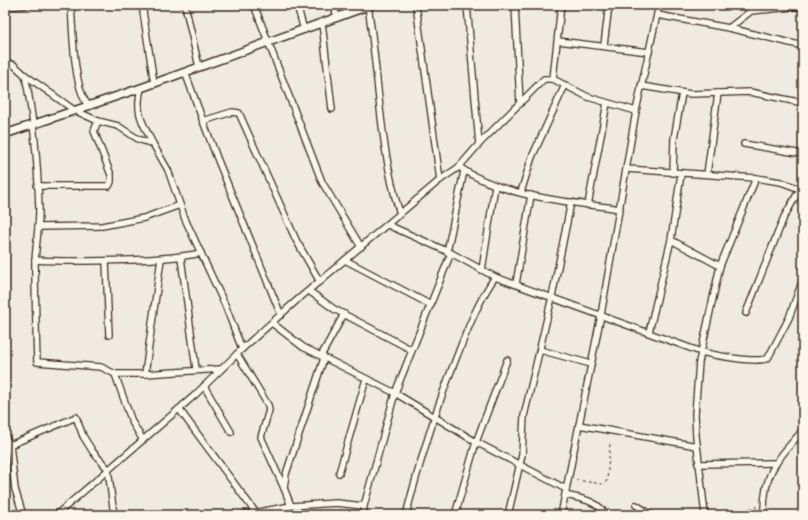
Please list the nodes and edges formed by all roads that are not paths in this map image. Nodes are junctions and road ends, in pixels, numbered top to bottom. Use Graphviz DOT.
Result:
graph roads {
  1 [pos="26,5"];
  2 [pos="71,5"];
  3 [pos="142,5"];
  4 [pos="185,5"];
  5 [pos="254,5"];
  6 [pos="297,5"];
  7 [pos="334,5"];
  8 [pos="416,5"];
  9 [pos="467,5"];
  10 [pos="515,5"];
  11 [pos="562,5"];
  12 [pos="609,5"];
  13 [pos="659,5"];
  14 [pos="752,5"];
  15 [pos="370,6"];
  16 [pos="803,6"];
  17 [pos="5,7"];
  18 [pos="751,11"];
  19 [pos="657,15"];
  20 [pos="337,18"];
  21 [pos="322,23"];
  22 [pos="729,28"];
  23 [pos="304,30"];
  24 [pos="558,41"];
  25 [pos="268,43"];
  26 [pos="604,45"];
  27 [pos="803,46"];
  28 [pos="649,52"];
  29 [pos="5,62"];
  30 [pos="198,67"];
  31 [pos="185,72"];
  32 [pos="25,75"];
  33 [pos="553,79"];
  34 [pos="154,83"];
  35 [pos="565,85"];
  36 [pos="641,86"];
  37 [pos="141,88"];
  38 [pos="682,93"];
  39 [pos="718,93"];
  40 [pos="607,103"];
  41 [pos="803,103"];
  42 [pos="520,104"];
  43 [pos="88,105"];
  44 [pos="332,109"];
  45 [pos="74,110"];
  46 [pos="636,111"];
  47 [pos="98,121"];
  48 [pos="203,121"];
  49 [pos="32,125"];
  50 [pos="5,134"];
  51 [pos="153,144"];
  52 [pos="479,144"];
  53 [pos="744,144"];
  54 [pos="803,154"];
  55 [pos="459,167"];
  56 [pos="626,169"];
  57 [pos="464,171"];
  58 [pos="673,173"];
  59 [pos="681,174"];
  60 [pos="707,174"];
  61 [pos="756,178"];
  62 [pos="440,180"];
  63 [pos="38,186"];
  64 [pos="496,186"];
  65 [pos="802,187"];
  66 [pos="521,192"];
  67 [pos="531,195"];
  68 [pos="571,202"];
  69 [pos="180,205"];
  70 [pos="588,205"];
  71 [pos="620,209"];
  72 [pos="400,214"];
  73 [pos="388,225"];
  74 [pos="38,227"];
  75 [pos="671,240"];
  76 [pos="361,247"];
  77 [pos="201,253"];
  78 [pos="449,253"];
  79 [pos="181,258"];
  80 [pos="161,259"];
  81 [pos="35,260"];
  82 [pos="345,260"];
  83 [pos="106,261"];
  84 [pos="720,266"];
  85 [pos="482,270"];
  86 [pos="495,276"];
  87 [pos="803,279"];
  88 [pos="320,282"];
  89 [pos="516,284"];
  90 [pos="308,291"];
  91 [pos="552,297"];
  92 [pos="430,305"];
  93 [pos="746,313"];
  94 [pos="344,314"];
  95 [pos="281,315"];
  96 [pos="601,315"];
  97 [pos="272,323"];
  98 [pos="649,332"];
  99 [pos="109,336"];
  100 [pos="242,349"];
  101 [pos="412,350"];
  102 [pos="540,350"];
  103 [pos="701,352"];
  104 [pos="237,354"];
  105 [pos="323,357"];
  106 [pos="508,360"];
  107 [pos="590,364"];
  108 [pos="221,368"];
  109 [pos="196,369"];
  110 [pos="115,374"];
  111 [pos="145,374"];
  112 [pos="366,379"];
  113 [pos="204,386"];
  114 [pos="395,393"];
  115 [pos="179,409"];
  116 [pos="434,417"];
  117 [pos="579,425"];
  118 [pos="803,430"];
  119 [pos="231,432"];
  120 [pos="5,436"];
  121 [pos="143,440"];
  122 [pos="476,442"];
  123 [pos="10,445"];
  124 [pos="697,446"];
  125 [pos="775,463"];
  126 [pos="698,464"];
  127 [pos="520,465"];
  128 [pos="108,469"];
  129 [pos="339,473"];
  130 [pos="284,488"];
  131 [pos="566,492"];
  132 [pos="291,506"];
  133 [pos="364,506"];
  134 [pos="636,506"];
  135 [pos="256,513"];
  136 [pos="23,515"];
  137 [pos="56,515"];
  138 [pos="114,515"];
  139 [pos="242,515"];
  140 [pos="363,515"];
  141 [pos="406,515"];
  142 [pos="455,515"];
  143 [pos="508,515"];
  144 [pos="561,515"];
  145 [pos="605,515"];
  146 [pos="652,515"];
  147 [pos="705,515"];
  148 [pos="764,515"];
  1 -- 17 [label="street"];
  2 -- 43 [label="street"];
  3 -- 34 [label="street"];
  4 -- 30 [label="street"];
  5 -- 25 [label="street"];
  6 -- 23 [label="street"];
  7 -- 20 [label="street"];
  8 -- 62 [label="street"];
  9 -- 52 [label="street"];
  10 -- 42 [label="street"];
  11 -- 24 [label="street"];
  12 -- 26 [label="street"];
  13 -- 19 [label="street"];
  14 -- 18 [label="street"];
  15 -- 20 [label="street"];
  15 -- 72 [label="street"];
  16 -- 18 [label="street"];
  18 -- 22 [label="street"];
  19 -- 22 [label="street"];
  19 -- 28 [label="street"];
  20 -- 21 [label="street"];
  21 -- 23 [label="street"];
  21 -- 44 [label="street"];
  22 -- 27 [label="street"];
  23 -- 25 [label="street"];
  24 -- 26 [label="street"];
  24 -- 33 [label="street"];
  25 -- 30 [label="street"];
  25 -- 76 [label="street"];
  26 -- 28 [label="street"];
  28 -- 36 [label="street"];
  29 -- 32 [label="street"];
  30 -- 31 [label="street"];
  31 -- 34 [label="street"];
  31 -- 48 [label="street"];
  32 -- 45 [label="street"];
  32 -- 49 [label="street"];
  33 -- 35 [label="street"];
  33 -- 42 [label="street"];
  34 -- 37 [label="street"];
  35 -- 40 [label="street"];
  35 -- 66 [label="street"];
  36 -- 38 [label="street"];
  36 -- 46 [label="street"];
  37 -- 43 [label="street"];
  37 -- 51 [label="street"];
  38 -- 39 [label="street"];
  38 -- 58 [label="street"];
  39 -- 41 [label="street"];
  39 -- 60 [label="street"];
  40 -- 46 [label="street"];
  40 -- 70 [label="street"];
  42 -- 52 [label="street"];
  43 -- 45 [label="street"];
  45 -- 47 [label="street"];
  45 -- 49 [label="street"];
  46 -- 56 [label="street"];
  47 -- 51 [label="street"];
  47 -- 63 [label="street"];
  48 -- 88 [label="street"];
  48 -- 95 [label="street"];
  49 -- 50 [label="street"];
  49 -- 63 [label="street"];
  51 -- 69 [label="street"];
  52 -- 55 [label="street"];
  53 -- 54 [label="street"];
  55 -- 57 [label="street"];
  55 -- 62 [label="street"];
  56 -- 58 [label="street"];
  56 -- 71 [label="street"];
  57 -- 64 [label="street"];
  57 -- 78 [label="street"];
  58 -- 59 [label="street"];
  59 -- 60 [label="street"];
  59 -- 75 [label="street"];
  60 -- 61 [label="street"];
  61 -- 65 [label="street"];
  61 -- 84 [label="street"];
  62 -- 72 [label="street"];
  63 -- 74 [label="street"];
  64 -- 66 [label="street"];
  64 -- 85 [label="street"];
  65 -- 93 [label="street"];
  66 -- 67 [label="street"];
  67 -- 68 [label="street"];
  67 -- 89 [label="street"];
  68 -- 70 [label="street"];
  68 -- 91 [label="street"];
  69 -- 74 [label="street"];
  69 -- 77 [label="street"];
  70 -- 71 [label="street"];
  71 -- 96 [label="street"];
  72 -- 73 [label="street"];
  73 -- 76 [label="street"];
  73 -- 78 [label="street"];
  74 -- 81 [label="street"];
  75 -- 84 [label="street"];
  75 -- 98 [label="street"];
  76 -- 82 [label="street"];
  77 -- 79 [label="street"];
  77 -- 100 [label="street"];
  78 -- 85 [label="street"];
  78 -- 92 [label="street"];
  79 -- 80 [label="street"];
  79 -- 109 [label="street"];
  80 -- 83 [label="street"];
  80 -- 111 [label="street"];
  81 -- 83 [label="street"];
  81 -- 110 [label="street"];
  82 -- 88 [label="street"];
  82 -- 92 [label="street"];
  83 -- 99 [label="street"];
  84 -- 103 [label="street"];
  85 -- 86 [label="street"];
  86 -- 89 [label="street"];
  86 -- 116 [label="street"];
  87 -- 103 [label="street"];
  88 -- 90 [label="street"];
  89 -- 91 [label="street"];
  90 -- 94 [label="street"];
  90 -- 95 [label="street"];
  91 -- 96 [label="street"];
  91 -- 102 [label="street"];
  92 -- 101 [label="street"];
  94 -- 101 [label="street"];
  94 -- 105 [label="street"];
  95 -- 97 [label="street"];
  96 -- 98 [label="street"];
  96 -- 107 [label="street"];
  97 -- 100 [label="street"];
  97 -- 105 [label="street"];
  98 -- 103 [label="street"];
  100 -- 104 [label="street"];
  101 -- 114 [label="street"];
  102 -- 107 [label="street"];
  102 -- 127 [label="street"];
  103 -- 124 [label="street"];
  104 -- 108 [label="street"];
  104 -- 130 [label="street"];
  105 -- 112 [label="street"];
  105 -- 130 [label="street"];
  106 -- 122 [label="street"];
  107 -- 117 [label="street"];
  108 -- 109 [label="street"];
  108 -- 113 [label="street"];
  109 -- 111 [label="street"];
  110 -- 111 [label="street"];
  110 -- 121 [label="street"];
  112 -- 114 [label="street"];
  112 -- 129 [label="street"];
  113 -- 115 [label="street"];
  113 -- 119 [label="street"];
  114 -- 116 [label="street"];
  114 -- 133 [label="street"];
  115 -- 121 [label="street"];
  115 -- 135 [label="street"];
  116 -- 122 [label="street"];
  116 -- 141 [label="street"];
  117 -- 124 [label="street"];
  117 -- 131 [label="street"];
  118 -- 125 [label="street"];
  120 -- 123 [label="street"];
  121 -- 128 [label="street"];
  122 -- 127 [label="street"];
  122 -- 142 [label="street"];
  123 -- 128 [label="street"];
  123 -- 136 [label="street"];
  124 -- 126 [label="street"];
  125 -- 126 [label="street"];
  125 -- 148 [label="street"];
  126 -- 147 [label="street"];
  127 -- 131 [label="street"];
  127 -- 143 [label="street"];
  128 -- 137 [label="street"];
  128 -- 138 [label="street"];
  130 -- 132 [label="street"];
  131 -- 144 [label="street"];
  131 -- 145 [label="street"];
  132 -- 133 [label="street"];
  132 -- 135 [label="street"];
  133 -- 140 [label="street"];
  134 -- 146 [label="street"];
  135 -- 139 [label="street"];
}
